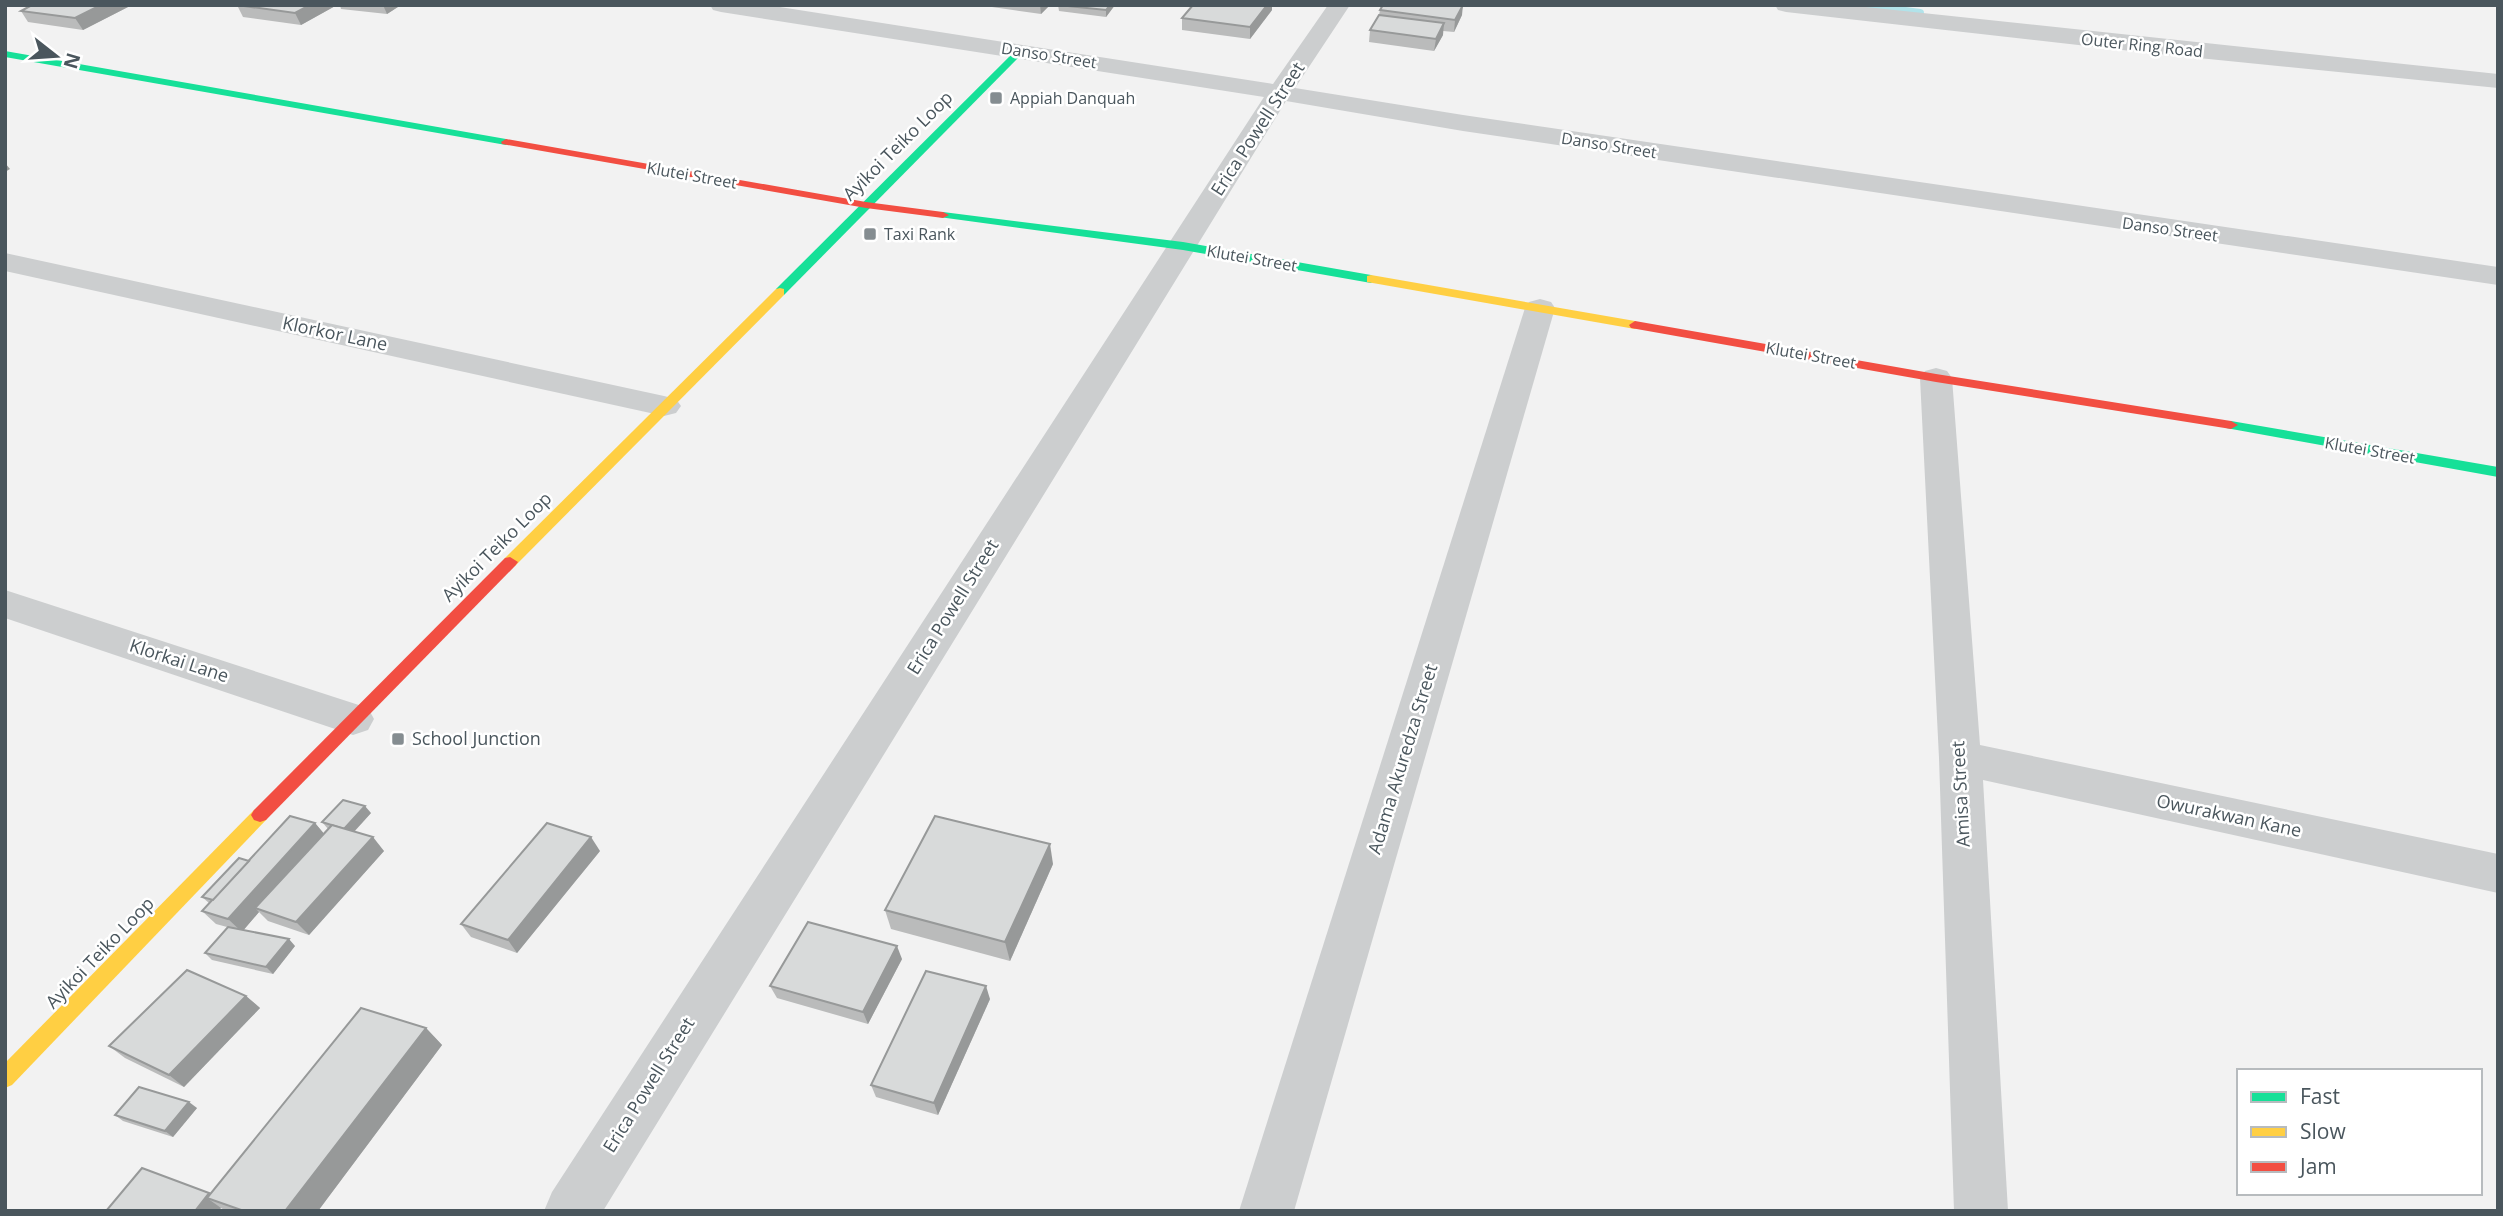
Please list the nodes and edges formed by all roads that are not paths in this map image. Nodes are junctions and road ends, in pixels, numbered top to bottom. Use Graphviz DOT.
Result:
graph roads {
  1 [pos="721,5"];
  2 [pos="1339,5"];
  3 [pos="1786,5"];
  4 [pos="1021,50"];
  5 [pos="5,54"];
  6 [pos="2498,81"];
  7 [pos="1279,93"];
  8 [pos="866,205"];
  9 [pos="1183,246"];
  10 [pos="5,262"];
  11 [pos="2498,276"];
  12 [pos="1540,308"];
  13 [pos="1936,378"];
  14 [pos="664,407"];
  15 [pos="2498,472"];
  16 [pos="5,604"];
  17 [pos="353,719"];
  18 [pos="1960,758"];
  19 [pos="2498,874"];
  20 [pos="5,1078"];
  21 [pos="571,1211"];
  22 [pos="1266,1211"];
  23 [pos="1981,1211"];
  1 -- 4 [label="street, Danso Street"];
  2 -- 7 [label="street, Erica Powell Street"];
  3 -- 6 [label="street, Outer Ring Road"];
  4 -- 7 [label="street, Danso Street"];
  4 -- 8 [label="street, Ayikoi Teiko Loop"];
  5 -- 8 [label="street, Klutei Street"];
  7 -- 9 [label="street, Erica Powell Street"];
  7 -- 11 [label="street, Danso Street"];
  8 -- 9 [label="street, Klutei Street"];
  8 -- 14 [label="street, Ayikoi Teiko Loop"];
  9 -- 12 [label="street, Klutei Street"];
  9 -- 21 [label="street, Erica Powell Street"];
  10 -- 14 [label="street, Klorkor Lane"];
  12 -- 13 [label="street, Klutei Street"];
  12 -- 22 [label="street, Adama Akuredza Street"];
  13 -- 15 [label="street, Klutei Street"];
  13 -- 18 [label="street, Amisa Street"];
  14 -- 17 [label="street, Ayikoi Teiko Loop"];
  16 -- 17 [label="street, Klorkai Lane"];
  17 -- 20 [label="street, Ayikoi Teiko Loop"];
  18 -- 19 [label="street, Owurakwan Kane"];
  18 -- 23 [label="street, Amisa Street"];
}
